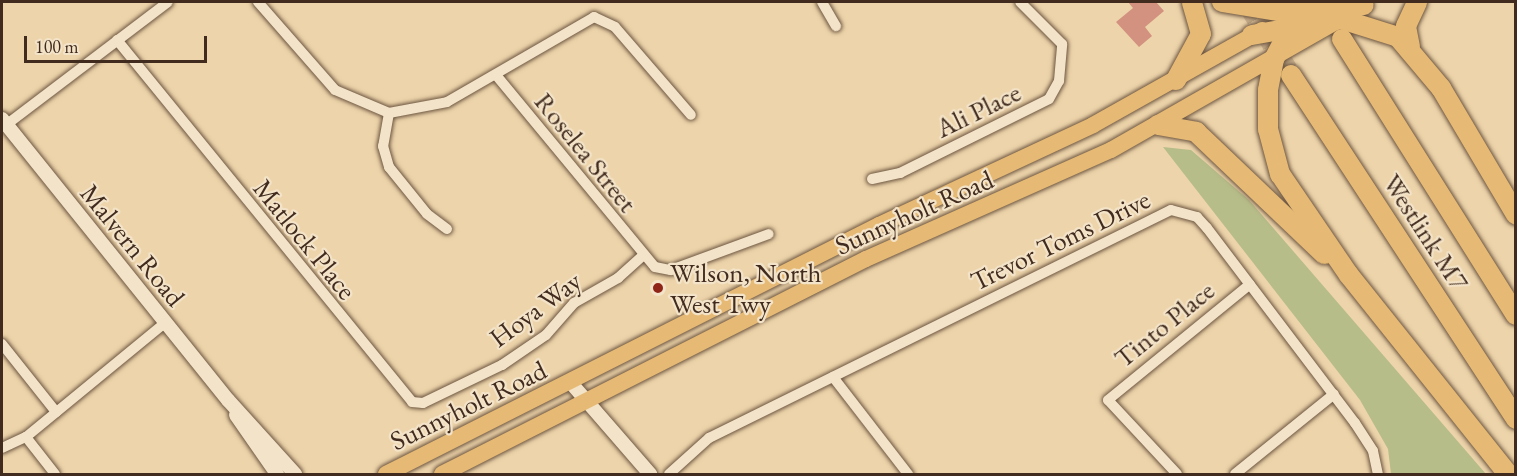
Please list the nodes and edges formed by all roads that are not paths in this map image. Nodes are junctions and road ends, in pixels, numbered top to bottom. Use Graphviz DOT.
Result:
graph roads {
  1 [pos="168,2"];
  2 [pos="258,2"];
  3 [pos="822,2"];
  4 [pos="1020,2"];
  5 [pos="1192,2"];
  6 [pos="1221,2"];
  7 [pos="1417,2"];
  8 [pos="1366,3"];
  9 [pos="1303,11"];
  10 [pos="836,26"];
  11 [pos="1342,29"];
  12 [pos="1252,35"];
  13 [pos="117,40"];
  14 [pos="1410,47"];
  15 [pos="1282,54"];
  16 [pos="496,75"];
  17 [pos="1291,75"];
  18 [pos="1176,80"];
  19 [pos="389,113"];
  20 [pos="691,115"];
  21 [pos="4,122"];
  22 [pos="1158,125"];
  23 [pos="872,179"];
  24 [pos="1515,215"];
  25 [pos="447,229"];
  26 [pos="769,234"];
  27 [pos="641,257"];
  28 [pos="1349,275"];
  29 [pos="1250,284"];
  30 [pos="1515,315"];
  31 [pos="165,323"];
  32 [pos="2,344"];
  33 [pos="482,371"];
  34 [pos="833,377"];
  35 [pos="571,383"];
  36 [pos="1334,394"];
  37 [pos="228,400"];
  38 [pos="586,404"];
  39 [pos="56,412"];
  40 [pos="1515,419"];
  41 [pos="26,437"];
  42 [pos="2,448"];
  43 [pos="55,474"];
  44 [pos="277,474"];
  45 [pos="295,474"];
  46 [pos="386,474"];
  47 [pos="442,474"];
  48 [pos="650,474"];
  49 [pos="669,474"];
  50 [pos="908,474"];
  51 [pos="1177,474"];
  52 [pos="1235,474"];
  53 [pos="1378,474"];
  54 [pos="1508,474"];
  1 -- 13 [label="street"];
  2 -- 19 [label="street"];
  3 -- 10 [label="street"];
  4 -- 23 [label="street, Ali Place"];
  5 -- 18 [label="highway"];
  6 -- 9 [label="highway"];
  7 -- 14 [label="highway"];
  8 -- 9 [label="highway"];
  8 -- 11 [label="main road, Sunnyholt Road"];
  9 -- 11 [label="highway"];
  9 -- 12 [label="highway"];
  9 -- 15 [label="highway"];
  11 -- 14 [label="highway"];
  11 -- 15 [label="main road, Sunnyholt Road"];
  11 -- 30 [label="highway, Westlink M7"];
  12 -- 18 [label="main road, Sunnyholt Road"];
  13 -- 21 [label="street"];
  13 -- 33 [label="street, Matlock Place"];
  14 -- 24 [label="highway"];
  15 -- 22 [label="main road, Sunnyholt Road"];
  15 -- 28 [label="highway"];
  16 -- 19 [label="street"];
  16 -- 20 [label="street"];
  16 -- 27 [label="street, Roselea Street"];
  17 -- 40 [label="highway, Westlink M7"];
  18 -- 35 [label="main road, Sunnyholt Road"];
  19 -- 25 [label="street"];
  21 -- 31 [label="street, Malvern Road"];
  22 -- 28 [label="highway"];
  22 -- 38 [label="main road, Sunnyholt Road"];
  26 -- 27 [label="street"];
  27 -- 33 [label="street, Hoya Way"];
  28 -- 54 [label="highway"];
  29 -- 34 [label="street, Trevor Toms Drive"];
  29 -- 36 [label="street, Trevor Toms Drive"];
  29 -- 51 [label="street, Tinto Place"];
  31 -- 37 [label="street, Malvern Road"];
  31 -- 39 [label="street"];
  32 -- 39 [label="street"];
  34 -- 49 [label="street, Trevor Toms Drive"];
  34 -- 50 [label="street"];
  35 -- 38 [label="street"];
  35 -- 46 [label="main road, Sunnyholt Road"];
  36 -- 52 [label="street"];
  36 -- 53 [label="street, Trevor Toms Drive"];
  37 -- 44 [label="street, Malvern Road"];
  37 -- 45 [label="street, Malvern Road"];
  38 -- 47 [label="main road, Sunnyholt Road"];
  38 -- 48 [label="street"];
  39 -- 41 [label="street"];
  41 -- 42 [label="street"];
  41 -- 43 [label="street"];
}
